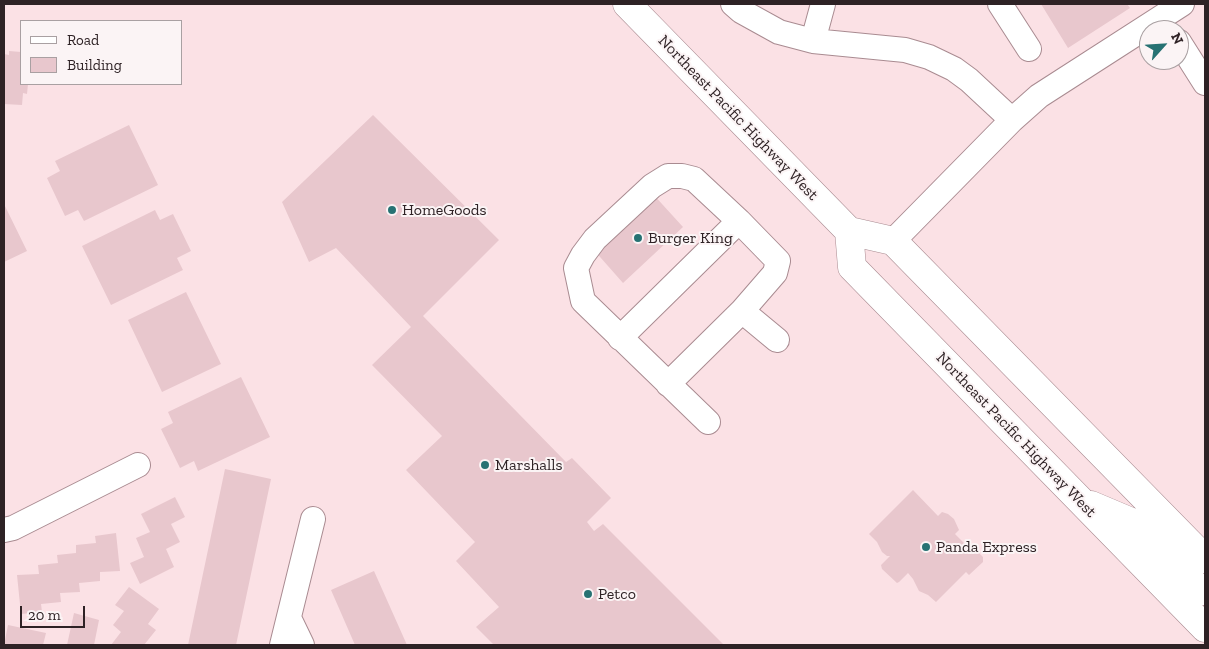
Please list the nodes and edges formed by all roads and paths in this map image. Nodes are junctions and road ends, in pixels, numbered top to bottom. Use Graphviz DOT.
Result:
graph roads {
  1 [pos="627,4"];
  2 [pos="733,4"];
  3 [pos="823,4"];
  4 [pos="1000,4"];
  5 [pos="1182,4"];
  6 [pos="1163,17"];
  7 [pos="813,41"];
  8 [pos="1029,49"];
  9 [pos="1189,58"];
  10 [pos="1205,83"];
  11 [pos="1012,120"];
  12 [pos="739,221"];
  13 [pos="850,232"];
  14 [pos="893,241"];
  15 [pos="742,311"];
  16 [pos="620,338"];
  17 [pos="777,340"];
  18 [pos="668,384"];
  19 [pos="708,422"];
  20 [pos="138,466"];
  21 [pos="1080,500"];
  22 [pos="313,519"];
  23 [pos="4,530"];
  24 [pos="1205,560"];
  25 [pos="1205,591"];
  26 [pos="289,618"];
  27 [pos="1205,628"];
  28 [pos="282,645"];
  29 [pos="302,645"];
  1 -- 13 [label="highway, Northeast Pacific Highway West"];
  2 -- 7 [label="street"];
  3 -- 7 [label="street"];
  4 -- 8 [label="street"];
  5 -- 6 [label="street"];
  6 -- 11 [label="street"];
  7 -- 11 [label="street"];
  9 -- 10 [label="street"];
  11 -- 14 [label="street"];
  12 -- 15 [label="street"];
  12 -- 16 [label="street"];
  12 -- 16 [label="street"];
  13 -- 14 [label="highway"];
  13 -- 21 [label="highway, Northeast Pacific Highway West"];
  14 -- 24 [label="highway"];
  15 -- 17 [label="street"];
  15 -- 18 [label="street"];
  16 -- 18 [label="street"];
  18 -- 19 [label="street"];
  20 -- 23 [label="street"];
  21 -- 25 [label="highway"];
  21 -- 27 [label="highway, Northeast Pacific Highway West"];
  22 -- 26 [label="street"];
  26 -- 28 [label="street"];
  26 -- 29 [label="street"];
}
